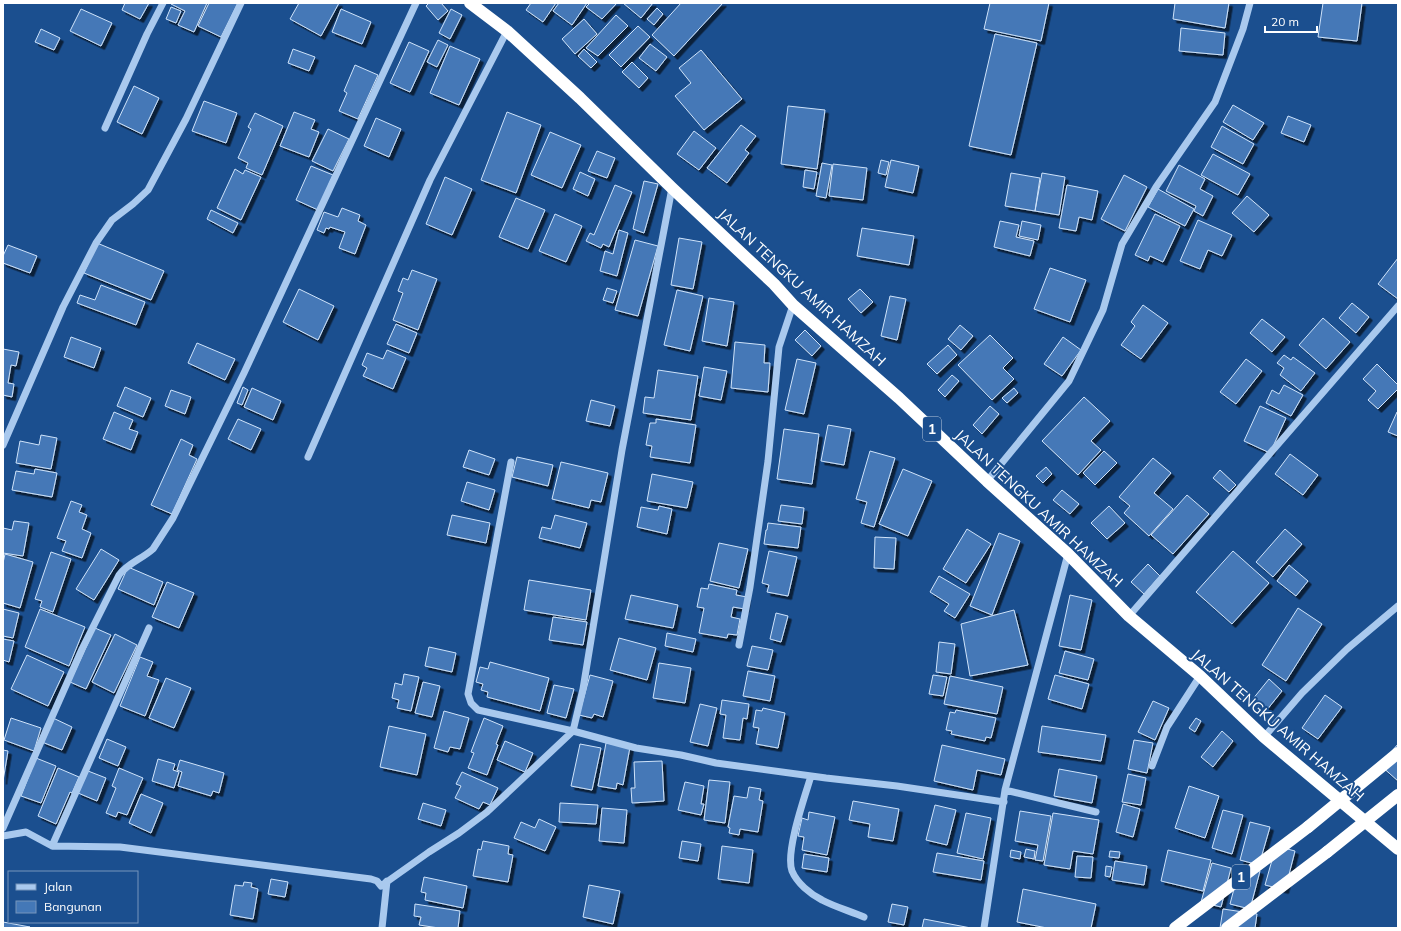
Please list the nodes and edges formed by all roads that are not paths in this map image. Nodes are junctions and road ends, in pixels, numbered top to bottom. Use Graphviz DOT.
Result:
graph roads {
  1 [pos="163,3"];
  2 [pos="241,3"];
  3 [pos="416,3"];
  4 [pos="1250,3"];
  5 [pos="472,4"];
  6 [pos="507,31"];
  7 [pos="105,128"];
  8 [pos="672,188"];
  9 [pos="793,305"];
  10 [pos="1398,306"];
  11 [pos="3,445"];
  12 [pos="308,457"];
  13 [pos="511,462"];
  14 [pos="987,481"];
  15 [pos="1068,554"];
  16 [pos="1398,606"];
  17 [pos="1130,616"];
  18 [pos="149,628"];
  19 [pos="740,645"];
  20 [pos="1200,676"];
  21 [pos="573,731"];
  22 [pos="1264,737"];
  23 [pos="1398,753"];
  24 [pos="1152,766"];
  25 [pos="811,776"];
  26 [pos="1005,790"];
  27 [pos="1398,795"];
  28 [pos="1004,802"];
  29 [pos="1096,812"];
  30 [pos="3,828"];
  31 [pos="3,836"];
  32 [pos="52,846"];
  33 [pos="1398,850"];
  34 [pos="381,886"];
  35 [pos="864,917"];
  36 [pos="382,928"];
  37 [pos="984,928"];
  38 [pos="1175,928"];
  39 [pos="1227,928"];
  1 -- 7 [label="street"];
  2 -- 11 [label="street"];
  3 -- 30 [label="street"];
  4 -- 14 [label="street"];
  5 -- 6 [label="highway, JALAN TENGKU AMIR HAMZAH / 1"];
  6 -- 8 [label="highway, JALAN TENGKU AMIR HAMZAH / 1"];
  6 -- 12 [label="street"];
  8 -- 9 [label="highway, JALAN TENGKU AMIR HAMZAH / 1"];
  8 -- 21 [label="street"];
  9 -- 14 [label="highway, JALAN TENGKU AMIR HAMZAH / 1"];
  9 -- 19 [label="street"];
  10 -- 17 [label="street"];
  13 -- 21 [label="street"];
  14 -- 15 [label="highway, JALAN TENGKU AMIR HAMZAH / 1"];
  15 -- 17 [label="highway, JALAN TENGKU AMIR HAMZAH / 1"];
  15 -- 26 [label="street"];
  16 -- 22 [label="street"];
  17 -- 20 [label="highway, JALAN TENGKU AMIR HAMZAH / 1"];
  18 -- 32 [label="street"];
  20 -- 22 [label="highway, JALAN TENGKU AMIR HAMZAH / 1"];
  20 -- 24 [label="street"];
  21 -- 25 [label="street"];
  21 -- 34 [label="street"];
  22 -- 33 [label="highway, JALAN TENGKU AMIR HAMZAH / 1"];
  23 -- 38 [label="highway, 1, bridge"];
  25 -- 28 [label="street"];
  25 -- 35 [label="street"];
  26 -- 28 [label="street"];
  26 -- 29 [label="street"];
  27 -- 39 [label="highway, 1, bridge"];
  28 -- 37 [label="street"];
  31 -- 32 [label="street"];
  32 -- 34 [label="street"];
  34 -- 36 [label="street"];
}
